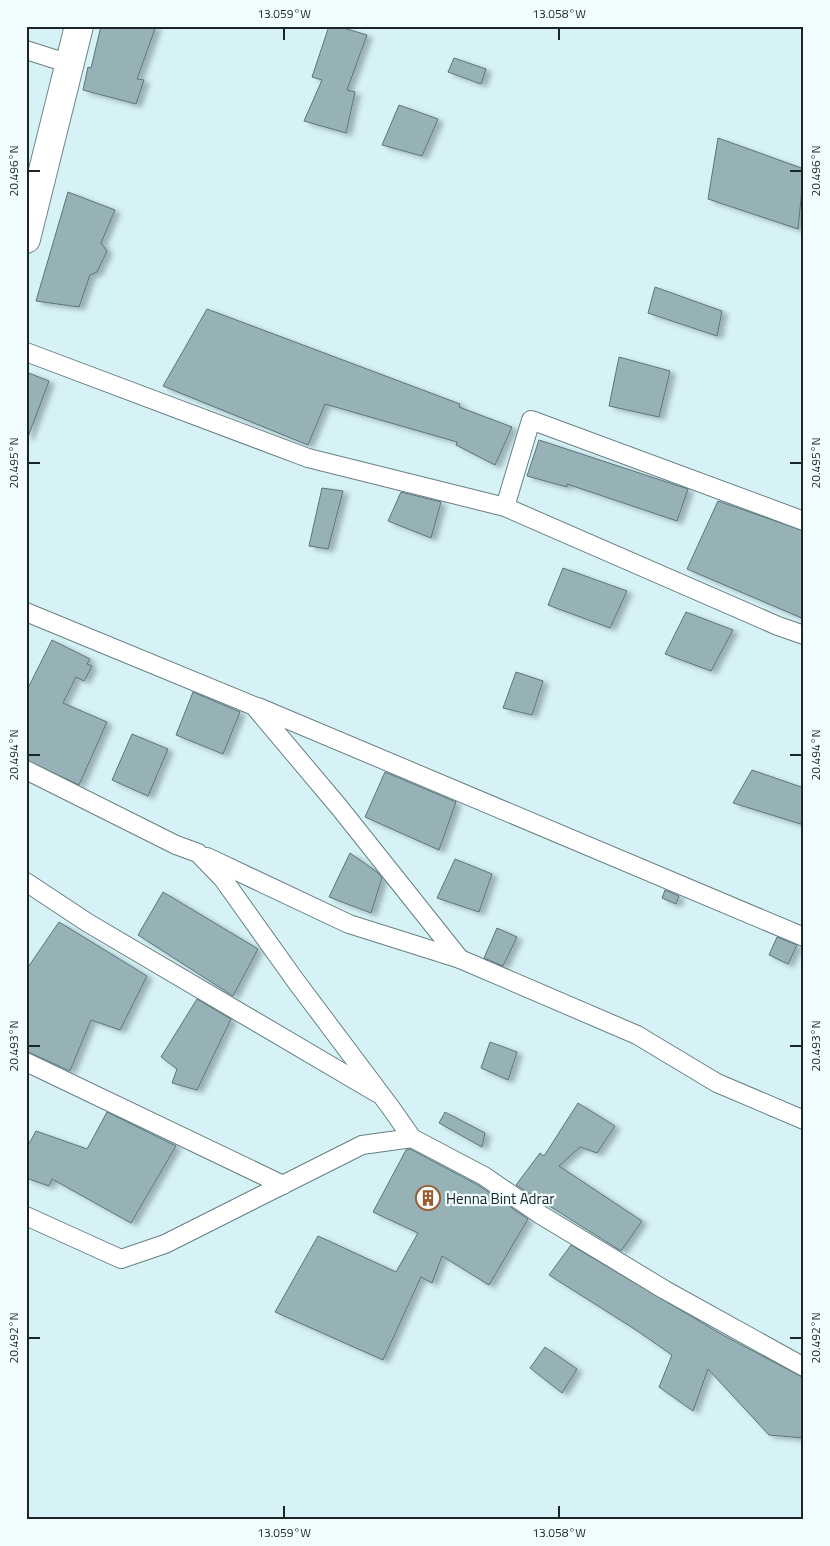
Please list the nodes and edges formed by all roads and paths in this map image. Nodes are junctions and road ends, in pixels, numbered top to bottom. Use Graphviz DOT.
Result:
graph roads {
  1 [pos="79,26"];
  2 [pos="26,50"];
  3 [pos="70,64"];
  4 [pos="26,239"];
  5 [pos="26,352"];
  6 [pos="506,508"];
  7 [pos="804,521"];
  8 [pos="26,612"];
  9 [pos="804,635"];
  10 [pos="254,706"];
  11 [pos="26,770"];
  12 [pos="198,853"];
  13 [pos="26,882"];
  14 [pos="804,937"];
  15 [pos="460,959"];
  16 [pos="26,1062"];
  17 [pos="384,1097"];
  18 [pos="804,1120"];
  19 [pos="412,1138"];
  20 [pos="283,1185"];
  21 [pos="26,1216"];
  22 [pos="804,1367"];
  1 -- 3 [label="highway"];
  2 -- 3 [label="street"];
  3 -- 4 [label="highway"];
  5 -- 6 [label="street"];
  6 -- 7 [label="street"];
  6 -- 9 [label="street"];
  8 -- 10 [label="street"];
  10 -- 14 [label="street"];
  10 -- 15 [label="street"];
  11 -- 12 [label="street"];
  12 -- 15 [label="street"];
  12 -- 17 [label="street"];
  13 -- 17 [label="street"];
  15 -- 18 [label="street"];
  16 -- 20 [label="street"];
  17 -- 19 [label="street"];
  19 -- 20 [label="street"];
  19 -- 22 [label="street"];
  20 -- 21 [label="street"];
}
